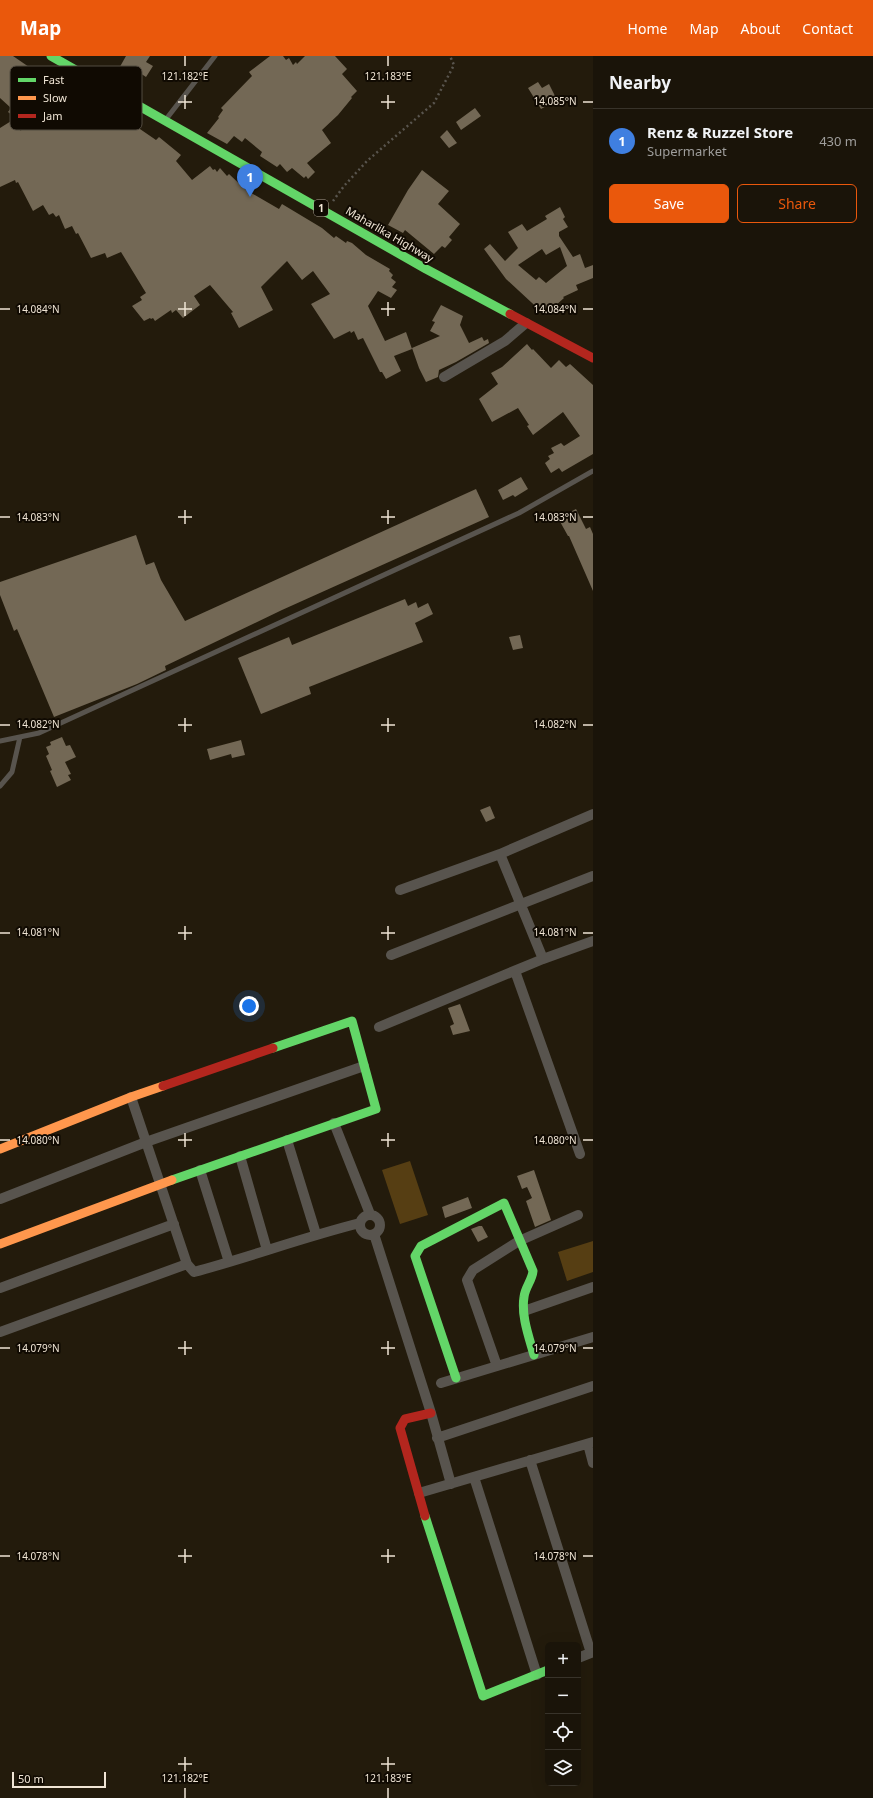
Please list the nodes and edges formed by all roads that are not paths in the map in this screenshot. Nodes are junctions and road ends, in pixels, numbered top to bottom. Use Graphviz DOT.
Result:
graph roads {
  1 [pos="51,56"];
  2 [pos="215,56"];
  3 [pos="68,66"];
  4 [pos="142,108"];
  5 [pos="164,121"];
  6 [pos="526,323"];
  7 [pos="593,358"];
  8 [pos="444,377"];
  9 [pos="593,471"];
  10 [pos="20,737"];
  11 [pos="0,741"];
  12 [pos="0,786"];
  13 [pos="593,814"];
  14 [pos="500,854"];
  15 [pos="593,876"];
  16 [pos="400,890"];
  17 [pos="520,904"];
  18 [pos="593,941"];
  19 [pos="391,955"];
  20 [pos="543,958"];
  21 [pos="515,971"];
  22 [pos="379,1027"];
  23 [pos="364,1066"];
  24 [pos="132,1097"];
  25 [pos="334,1123"];
  26 [pos="287,1140"];
  27 [pos="146,1142"];
  28 [pos="0,1149"];
  29 [pos="580,1154"];
  30 [pos="240,1156"];
  31 [pos="200,1170"];
  32 [pos="160,1184"];
  33 [pos="0,1199"];
  34 [pos="370,1214"];
  35 [pos="578,1215"];
  36 [pos="360,1223"];
  37 [pos="174,1224"];
  38 [pos="316,1234"];
  39 [pos="374,1234"];
  40 [pos="519,1241"];
  41 [pos="0,1244"];
  42 [pos="267,1250"];
  43 [pos="229,1262"];
  44 [pos="187,1264"];
  45 [pos="593,1287"];
  46 [pos="0,1288"];
  47 [pos="524,1311"];
  48 [pos="0,1332"];
  49 [pos="593,1337"];
  50 [pos="534,1355"];
  51 [pos="497,1366"];
  52 [pos="456,1378"];
  53 [pos="441,1383"];
  54 [pos="593,1386"];
  55 [pos="431,1413"];
  56 [pos="437,1438"];
  57 [pos="590,1443"];
  58 [pos="530,1460"];
  59 [pos="593,1464"];
  60 [pos="474,1477"];
  61 [pos="451,1484"];
  62 [pos="419,1494"];
  63 [pos="592,1652"];
  64 [pos="581,1657"];
  65 [pos="545,1671"];
  66 [pos="537,1675"];
  1 -- 3 [label="main road, Maharlika Highway / 1"];
  2 -- 5 [label="lane"];
  4 -- 5 [label="main road, Maharlika Highway / 1"];
  5 -- 6 [label="main road, Maharlika Highway / 1"];
  6 -- 7 [label="main road, Maharlika Highway / 1"];
  6 -- 8 [label="street"];
  9 -- 10 [label="lane"];
  10 -- 11 [label="lane"];
  10 -- 12 [label="lane"];
  13 -- 14 [label="street"];
  14 -- 16 [label="street"];
  14 -- 17 [label="street"];
  15 -- 17 [label="street"];
  17 -- 19 [label="street"];
  17 -- 20 [label="street"];
  18 -- 20 [label="street"];
  20 -- 21 [label="street"];
  21 -- 22 [label="street"];
  21 -- 29 [label="street"];
  23 -- 24 [label="main road"];
  23 -- 25 [label="main road"];
  23 -- 27 [label="street"];
  24 -- 27 [label="street"];
  24 -- 28 [label="main road"];
  25 -- 26 [label="main road"];
  25 -- 34 [label="street"];
  26 -- 30 [label="main road"];
  26 -- 38 [label="street"];
  27 -- 32 [label="street"];
  27 -- 33 [label="street"];
  30 -- 31 [label="main road"];
  30 -- 42 [label="street"];
  31 -- 32 [label="main road"];
  31 -- 43 [label="street"];
  32 -- 37 [label="street"];
  32 -- 41 [label="main road"];
  34 -- 36 [label="street"];
  34 -- 39 [label="street"];
  35 -- 40 [label="street"];
  36 -- 38 [label="street"];
  36 -- 39 [label="street"];
  37 -- 44 [label="street"];
  37 -- 46 [label="street"];
  38 -- 42 [label="street"];
  39 -- 55 [label="street"];
  40 -- 47 [label="main road"];
  40 -- 51 [label="street"];
  40 -- 52 [label="main road"];
  42 -- 43 [label="street"];
  43 -- 44 [label="street"];
  44 -- 48 [label="street"];
  45 -- 47 [label="street"];
  47 -- 50 [label="main road"];
  49 -- 50 [label="street"];
  50 -- 51 [label="street"];
  51 -- 52 [label="street"];
  52 -- 53 [label="street"];
  54 -- 56 [label="street"];
  55 -- 56 [label="street"];
  55 -- 62 [label="main road"];
  56 -- 61 [label="street"];
  57 -- 58 [label="street"];
  57 -- 59 [label="street"];
  58 -- 60 [label="street"];
  58 -- 63 [label="street"];
  60 -- 61 [label="street"];
  60 -- 66 [label="street"];
  61 -- 62 [label="street"];
  62 -- 66 [label="main road"];
  63 -- 64 [label="street"];
  65 -- 66 [label="main road"];
}
